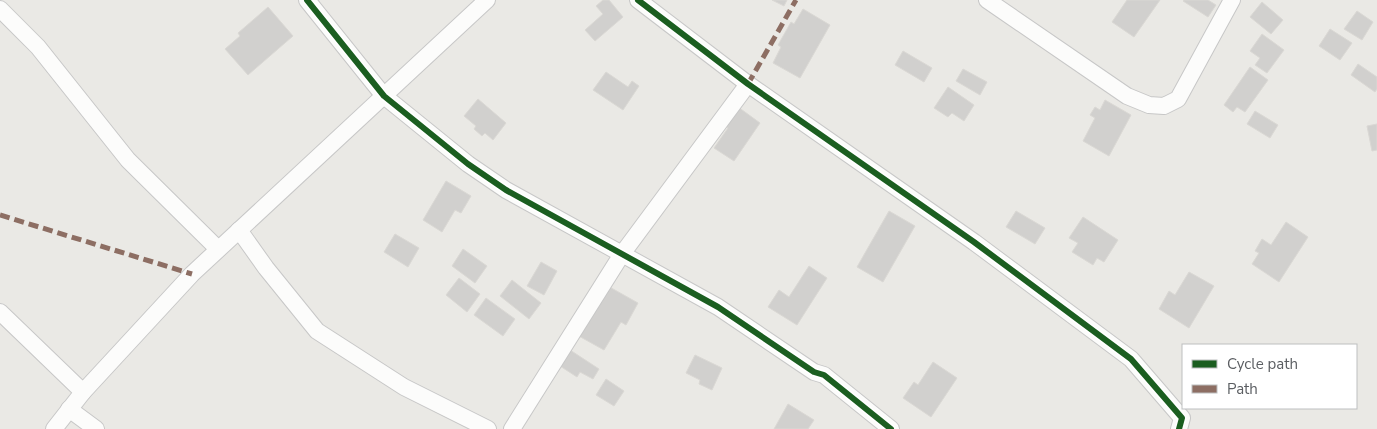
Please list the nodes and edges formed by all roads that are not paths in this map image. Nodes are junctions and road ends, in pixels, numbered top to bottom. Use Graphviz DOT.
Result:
graph roads {
  1 [pos="307,0"];
  2 [pos="487,0"];
  3 [pos="638,0"];
  4 [pos="987,0"];
  5 [pos="1232,0"];
  6 [pos="0,9"];
  7 [pos="748,84"];
  8 [pos="384,96"];
  9 [pos="239,230"];
  10 [pos="218,249"];
  11 [pos="622,254"];
  12 [pos="0,312"];
  13 [pos="83,392"];
  14 [pos="68,409"];
  15 [pos="54,429"];
  16 [pos="96,429"];
  17 [pos="488,429"];
  18 [pos="512,429"];
  19 [pos="891,429"];
  20 [pos="1179,429"];
  1 -- 8 [label="street"];
  2 -- 8 [label="street"];
  3 -- 7 [label="street"];
  4 -- 5 [label="street"];
  6 -- 10 [label="street"];
  7 -- 11 [label="street"];
  7 -- 20 [label="street"];
  8 -- 9 [label="street"];
  8 -- 11 [label="street"];
  9 -- 10 [label="street"];
  9 -- 17 [label="street"];
  10 -- 13 [label="street"];
  11 -- 18 [label="street"];
  11 -- 19 [label="street"];
  12 -- 13 [label="street"];
  13 -- 14 [label="street"];
  14 -- 15 [label="street"];
  14 -- 16 [label="street"];
}
